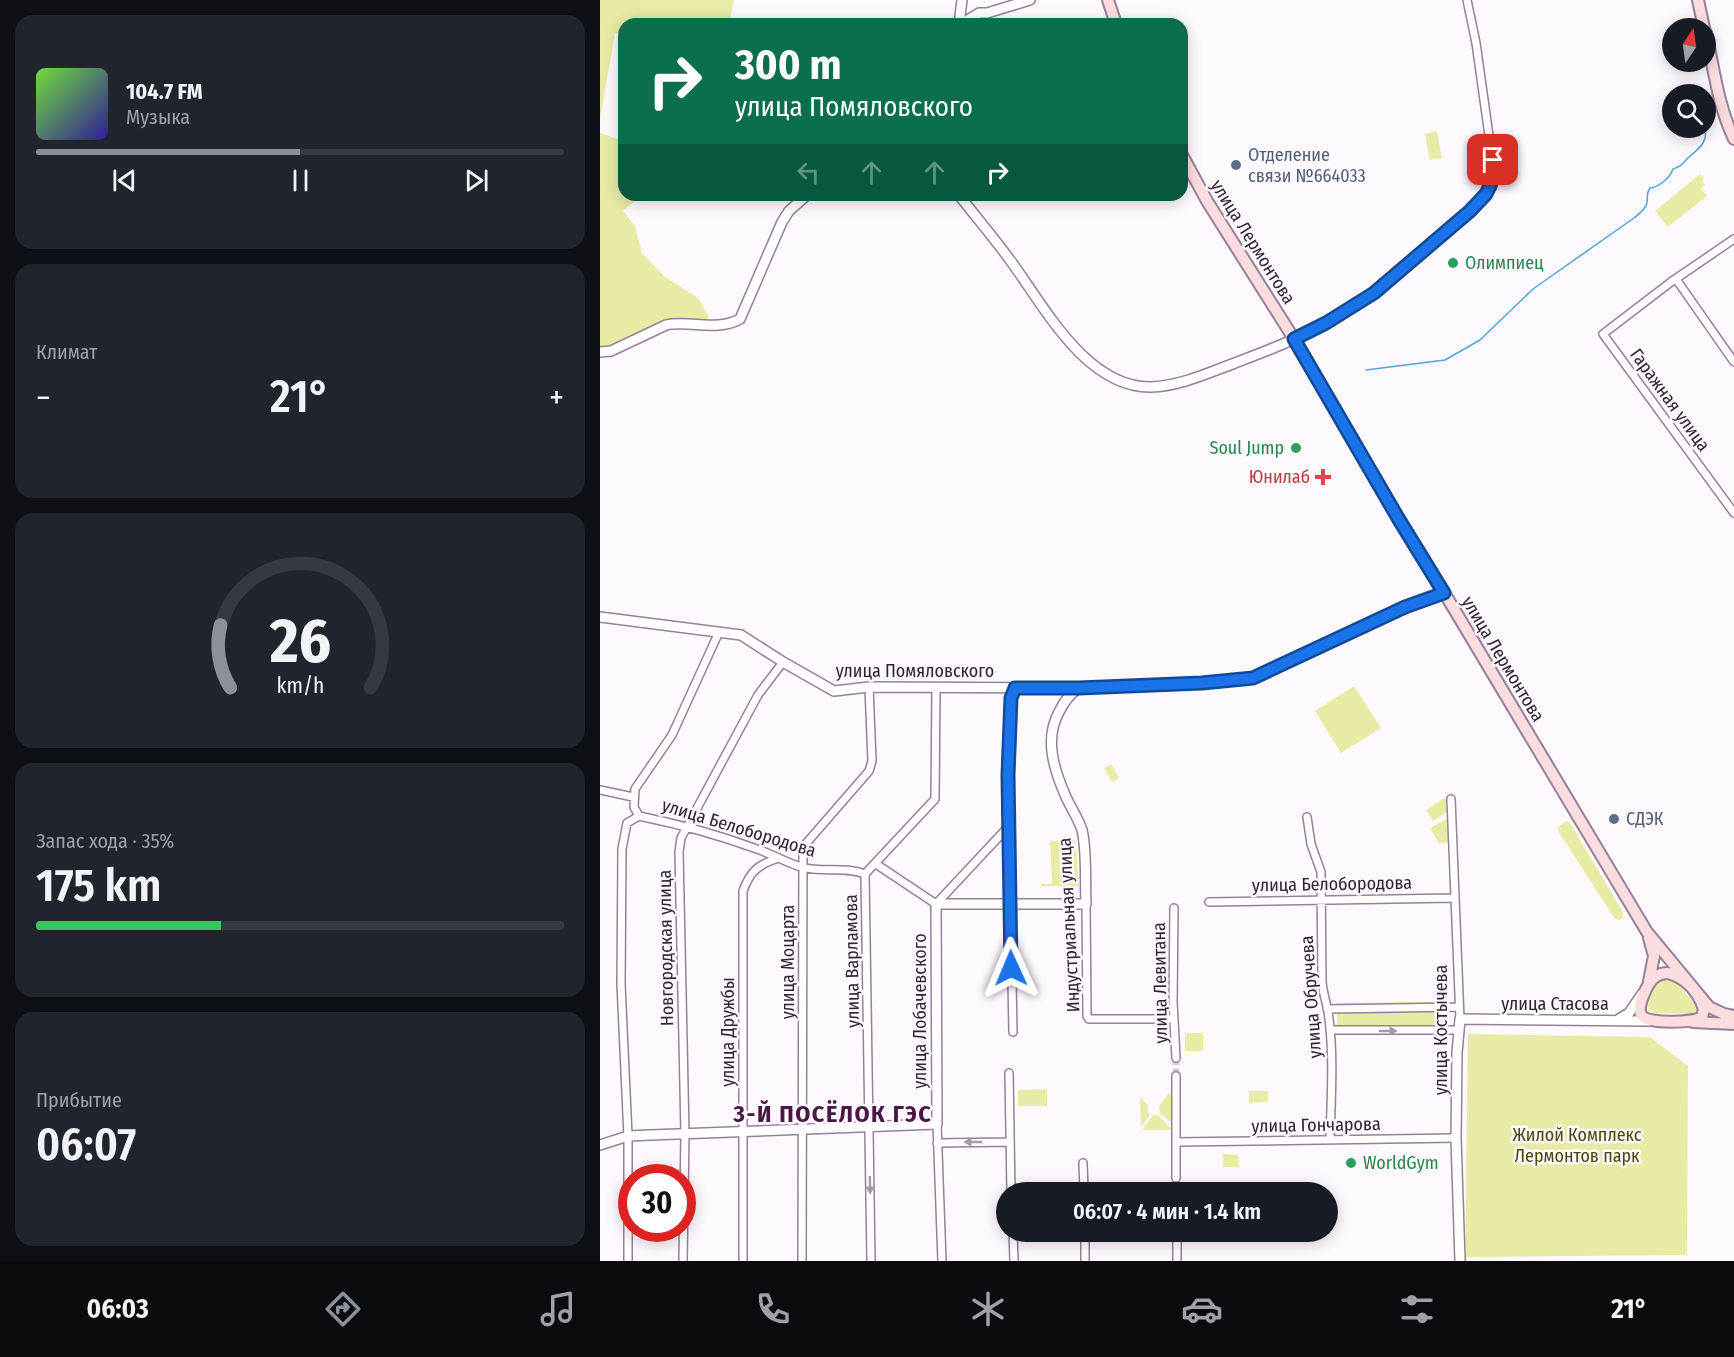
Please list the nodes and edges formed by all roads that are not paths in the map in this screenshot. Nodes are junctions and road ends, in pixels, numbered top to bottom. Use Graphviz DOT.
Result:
graph roads {
  1 [pos="1030,0"];
  2 [pos="1108,0"];
  3 [pos="1467,0"];
  4 [pos="1698,0"];
  5 [pos="962,2"];
  6 [pos="979,13"];
  7 [pos="961,18"];
  8 [pos="970,18"];
  9 [pos="1114,18"];
  10 [pos="1702,18"];
  11 [pos="1714,72"];
  12 [pos="1734,139"];
  13 [pos="1188,166"];
  14 [pos="800,201"];
  15 [pos="964,201"];
  16 [pos="1734,239"];
  17 [pos="1676,279"];
  18 [pos="1294,339"];
  19 [pos="600,352"];
  20 [pos="1734,362"];
  21 [pos="1734,513"];
  22 [pos="1444,593"];
  23 [pos="600,617"];
  24 [pos="719,632"];
  25 [pos="783,662"];
  26 [pos="869,687"];
  27 [pos="936,688"];
  28 [pos="1015,688"];
  29 [pos="1079,688"];
  30 [pos="600,790"];
  31 [pos="633,797"];
  32 [pos="1451,799"];
  33 [pos="639,816"];
  34 [pos="1307,817"];
  35 [pos="687,826"];
  36 [pos="1009,826"];
  37 [pos="779,858"];
  38 [pos="876,864"];
  39 [pos="803,867"];
  40 [pos="865,874"];
  41 [pos="1455,898"];
  42 [pos="1321,901"];
  43 [pos="1209,902"];
  44 [pos="936,904"];
  45 [pos="1010,904"];
  46 [pos="1086,904"];
  47 [pos="1174,908"];
  48 [pos="1647,932"];
  49 [pos="1647,986"];
  50 [pos="1695,991"];
  51 [pos="1459,1006"];
  52 [pos="1327,1010"];
  53 [pos="1734,1016"];
  54 [pos="1174,1019"];
  55 [pos="1460,1019"];
  56 [pos="1611,1020"];
  57 [pos="1649,1020"];
  58 [pos="1690,1022"];
  59 [pos="1734,1024"];
  60 [pos="1330,1030"];
  61 [pos="1458,1030"];
  62 [pos="1012,1032"];
  63 [pos="1176,1058"];
  64 [pos="1009,1073"];
  65 [pos="1176,1076"];
  66 [pos="937,1124"];
  67 [pos="869,1127"];
  68 [pos="804,1129"];
  69 [pos="743,1132"];
  70 [pos="685,1134"];
  71 [pos="628,1136"];
  72 [pos="1456,1138"];
  73 [pos="1330,1140"];
  74 [pos="1009,1142"];
  75 [pos="1176,1142"];
  76 [pos="937,1143"];
  77 [pos="600,1145"];
  78 [pos="1083,1163"];
  79 [pos="1176,1178"];
  80 [pos="1011,1182"];
  81 [pos="1084,1182"];
  82 [pos="1013,1242"];
  83 [pos="1085,1242"];
  84 [pos="1177,1242"];
  85 [pos="628,1261"];
  86 [pos="683,1261"];
  87 [pos="743,1261"];
  88 [pos="802,1261"];
  89 [pos="871,1261"];
  90 [pos="942,1261"];
  91 [pos="1014,1261"];
  92 [pos="1085,1261"];
  93 [pos="1177,1261"];
  94 [pos="1460,1261"];
  1 -- 6 [label="street"];
  2 -- 9 [label="main road"];
  3 -- 18 [label="street"];
  4 -- 10 [label="main road"];
  5 -- 6 [label="street"];
  5 -- 7 [label="street"];
  6 -- 8 [label="street"];
  11 -- 12 [label="main road"];
  13 -- 18 [label="main road, улица Лермонтова"];
  14 -- 19 [label="street"];
  15 -- 18 [label="street"];
  16 -- 17 [label="street"];
  17 -- 20 [label="street"];
  17 -- 21 [label="street, Гаражная улица"];
  18 -- 22 [label="main road, улица Лермонтова"];
  22 -- 29 [label="street, улица Помяловского"];
  22 -- 48 [label="main road, улица Лермонтова"];
  23 -- 24 [label="street, улица Помяловского"];
  24 -- 25 [label="street, улица Помяловского"];
  24 -- 31 [label="street"];
  25 -- 26 [label="street, улица Помяловского"];
  25 -- 35 [label="street, Новгородская улица"];
  26 -- 27 [label="street, улица Помяловского"];
  26 -- 39 [label="street, улица Моцарта"];
  27 -- 28 [label="street, улица Помяловского"];
  27 -- 38 [label="street, улица Варламова"];
  28 -- 29 [label="street, улица Помяловского"];
  28 -- 36 [label="street"];
  29 -- 46 [label="street, Индустриальная улица"];
  30 -- 31 [label="street"];
  31 -- 33 [label="street"];
  32 -- 41 [label="street, улица Костычева"];
  33 -- 35 [label="street, улица Белобородова"];
  33 -- 71 [label="street"];
  34 -- 42 [label="street, улица Обручева"];
  35 -- 37 [label="street, улица Белобородова"];
  35 -- 70 [label="street, Новгородская улица"];
  36 -- 44 [label="street"];
  36 -- 45 [label="street"];
  37 -- 39 [label="street, улица Белобородова"];
  37 -- 69 [label="street, улица Дружбы"];
  38 -- 40 [label="street, улица Варламова"];
  38 -- 44 [label="street"];
  39 -- 40 [label="street, улица Белобородова"];
  39 -- 68 [label="street, улица Моцарта"];
  40 -- 67 [label="street, улица Варламова"];
  41 -- 42 [label="street, улица Белобородова"];
  41 -- 51 [label="street, улица Костычева"];
  42 -- 43 [label="street, улица Белобородова"];
  42 -- 52 [label="street, улица Обручева"];
  44 -- 45 [label="street"];
  44 -- 66 [label="street, улица Лобачевского"];
  45 -- 46 [label="street"];
  45 -- 62 [label="street"];
  46 -- 54 [label="street, Индустриальная улица"];
  47 -- 54 [label="street, улица Левитана"];
  48 -- 49 [label="main road, улица Лермонтова"];
  48 -- 50 [label="main road, улица Лермонтова"];
  49 -- 50 [label="main road"];
  49 -- 56 [label="street, улица Лермонтова"];
  49 -- 57 [label="main road"];
  50 -- 53 [label="main road, улица Лермонтова"];
  50 -- 58 [label="main road"];
  51 -- 52 [label="street"];
  51 -- 55 [label="street, улица Костычева"];
  52 -- 60 [label="street, улица Обручева"];
  54 -- 63 [label="street, улица Левитана"];
  55 -- 56 [label="street, улица Стасова"];
  55 -- 61 [label="street, улица Костычева"];
  56 -- 57 [label="street, улица Стасова"];
  57 -- 58 [label="main road"];
  58 -- 59 [label="main road"];
  60 -- 61 [label="street, one-way"];
  60 -- 73 [label="street, улица Обручева"];
  61 -- 72 [label="street, улица Костычева"];
  64 -- 74 [label="street"];
  65 -- 75 [label="street"];
  66 -- 67 [label="street"];
  66 -- 76 [label="street, улица Лобачевского"];
  67 -- 68 [label="street"];
  67 -- 89 [label="street, улица Варламова, one-way"];
  68 -- 69 [label="street"];
  68 -- 88 [label="street, улица Моцарта"];
  69 -- 70 [label="street"];
  69 -- 87 [label="street, улица Дружбы"];
  70 -- 71 [label="street"];
  70 -- 86 [label="street, Новгородская улица"];
  71 -- 77 [label="street"];
  71 -- 85 [label="street"];
  72 -- 73 [label="street, улица Гончарова"];
  72 -- 94 [label="street, улица Костычева"];
  73 -- 75 [label="street, улица Гончарова"];
  74 -- 76 [label="street, one-way"];
  74 -- 80 [label="street"];
  75 -- 79 [label="street"];
  76 -- 90 [label="street, улица Лобачевского"];
  78 -- 81 [label="street"];
  82 -- 91 [label="street"];
  83 -- 92 [label="street"];
  84 -- 93 [label="street"];
}
